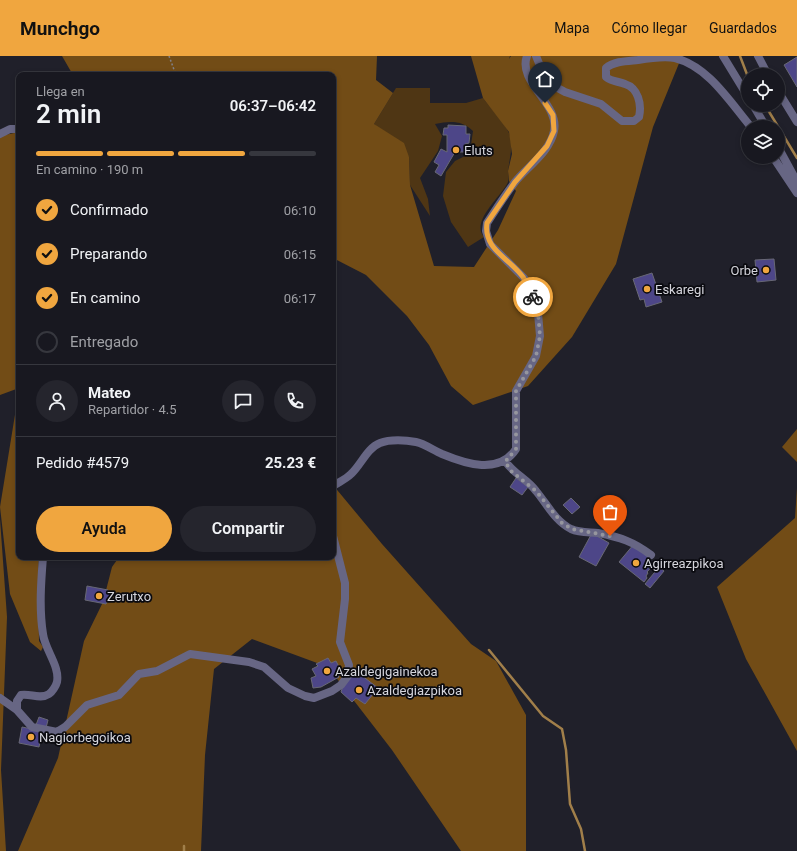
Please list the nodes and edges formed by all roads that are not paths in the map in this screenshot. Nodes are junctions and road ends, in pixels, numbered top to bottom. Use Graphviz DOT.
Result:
graph roads {
  1 [pos="527,56"];
  2 [pos="536,56"];
  3 [pos="723,56"];
  4 [pos="758,56"];
  5 [pos="764,68"];
  6 [pos="741,86"];
  7 [pos="785,102"];
  8 [pos="745,120"];
  9 [pos="797,122"];
  10 [pos="16,129"];
  11 [pos="0,134"];
  12 [pos="785,160"];
  13 [pos="778,164"];
  14 [pos="797,182"];
  15 [pos="797,193"];
  16 [pos="505,462"];
  17 [pos="336,484"];
  18 [pos="336,548"];
  19 [pos="652,555"];
  20 [pos="43,560"];
  21 [pos="0,698"];
  22 [pos="17,710"];
  1 -- 16 [label="street"];
  2 -- 8 [label="street"];
  3 -- 6 [label="street"];
  4 -- 5 [label="street"];
  7 -- 9 [label="street"];
  10 -- 11 [label="street"];
  12 -- 14 [label="street"];
  13 -- 15 [label="street"];
  16 -- 17 [label="street"];
  16 -- 19 [label="street"];
  18 -- 22 [label="street"];
  20 -- 22 [label="street"];
  21 -- 22 [label="street"];
}
